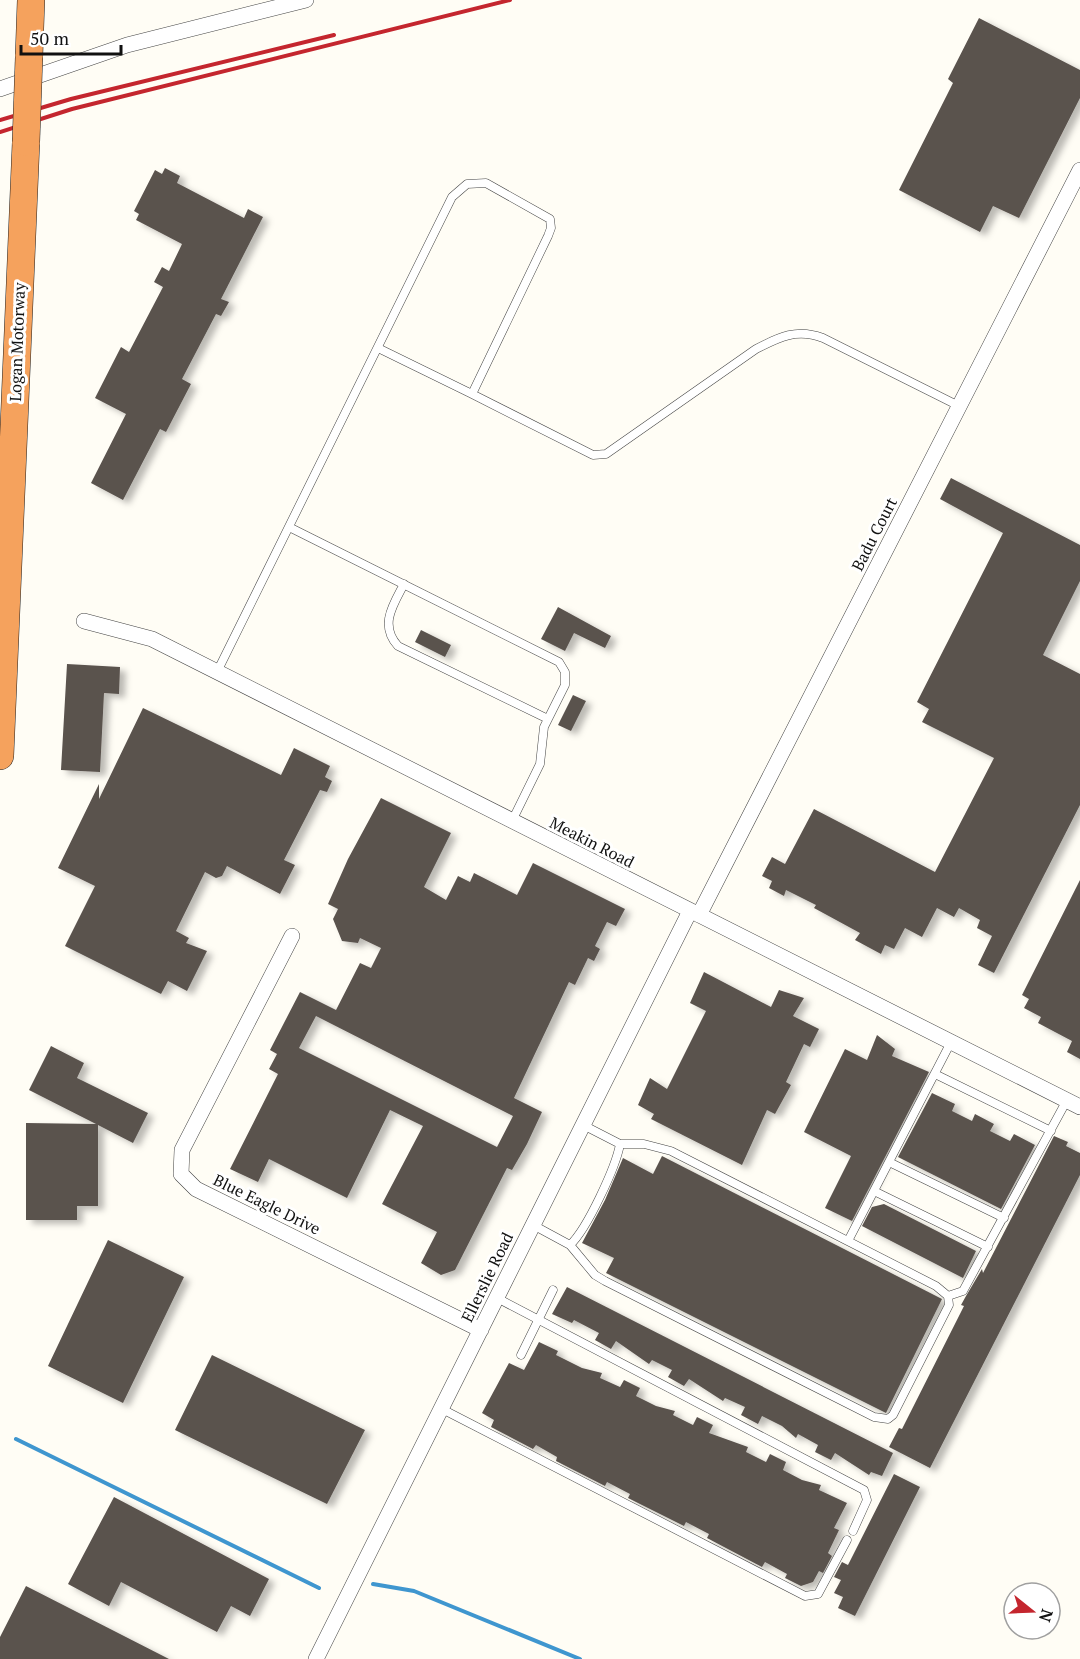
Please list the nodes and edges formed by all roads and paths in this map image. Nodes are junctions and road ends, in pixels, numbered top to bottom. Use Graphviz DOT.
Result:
graph roads {
  1 [pos="31,0"];
  2 [pos="306,0"];
  3 [pos="0,89"];
  4 [pos="1080,170"];
  5 [pos="378,348"];
  6 [pos="472,394"];
  7 [pos="959,406"];
  8 [pos="289,527"];
  9 [pos="404,584"];
  10 [pos="84,621"];
  11 [pos="217,672"];
  12 [pos="548,719"];
  13 [pos="0,756"];
  14 [pos="512,821"];
  15 [pos="695,913"];
  16 [pos="292,936"];
  17 [pos="951,1042"];
  18 [pos="935,1074"];
  19 [pos="1073,1104"];
  20 [pos="583,1125"];
  21 [pos="1051,1131"];
  22 [pos="620,1144"];
  23 [pos="889,1162"];
  24 [pos="874,1191"];
  25 [pos="1004,1218"];
  26 [pos="533,1226"];
  27 [pos="848,1241"];
  28 [pos="570,1245"];
  29 [pos="988,1247"];
  30 [pos="553,1290"];
  31 [pos="948,1296"];
  32 [pos="497,1298"];
  33 [pos="538,1320"];
  34 [pos="482,1330"];
  35 [pos="521,1355"];
  36 [pos="442,1409"];
  37 [pos="853,1531"];
  38 [pos="847,1540"];
  39 [pos="316,1659"];
  1 -- 13 [label="highway, Logan Motorway, bridge"];
  2 -- 3 [label="street"];
  4 -- 7 [label="street, Badu Court"];
  5 -- 6 [label="lane"];
  5 -- 6 [label="lane"];
  5 -- 8 [label="lane"];
  6 -- 7 [label="lane"];
  7 -- 15 [label="street, Badu Court"];
  8 -- 9 [label="lane"];
  8 -- 11 [label="lane"];
  9 -- 12 [label="lane"];
  9 -- 12 [label="lane"];
  10 -- 11 [label="street, Meakin Road"];
  11 -- 14 [label="street, Meakin Road"];
  12 -- 14 [label="lane"];
  14 -- 15 [label="street, Meakin Road"];
  15 -- 17 [label="street, Meakin Road"];
  15 -- 20 [label="street, Ellerslie Road"];
  16 -- 34 [label="street, Blue Eagle Drive"];
  17 -- 18 [label="lane"];
  17 -- 19 [label="street, Meakin Road"];
  18 -- 21 [label="lane"];
  18 -- 23 [label="lane"];
  19 -- 21 [label="lane"];
  20 -- 22 [label="lane"];
  20 -- 26 [label="street, Ellerslie Road"];
  21 -- 25 [label="lane"];
  22 -- 27 [label="lane"];
  22 -- 28 [label="lane"];
  23 -- 24 [label="lane"];
  23 -- 25 [label="lane"];
  24 -- 27 [label="lane"];
  24 -- 29 [label="lane"];
  25 -- 29 [label="lane"];
  26 -- 28 [label="lane"];
  26 -- 32 [label="street, Ellerslie Road"];
  27 -- 31 [label="lane"];
  28 -- 31 [label="lane"];
  29 -- 31 [label="lane"];
  30 -- 33 [label="lane"];
  32 -- 33 [label="lane"];
  32 -- 34 [label="street, Ellerslie Road"];
  33 -- 35 [label="lane"];
  33 -- 37 [label="lane"];
  34 -- 36 [label="street, Ellerslie Road"];
  36 -- 38 [label="lane"];
  36 -- 39 [label="street, Ellerslie Road"];
}
